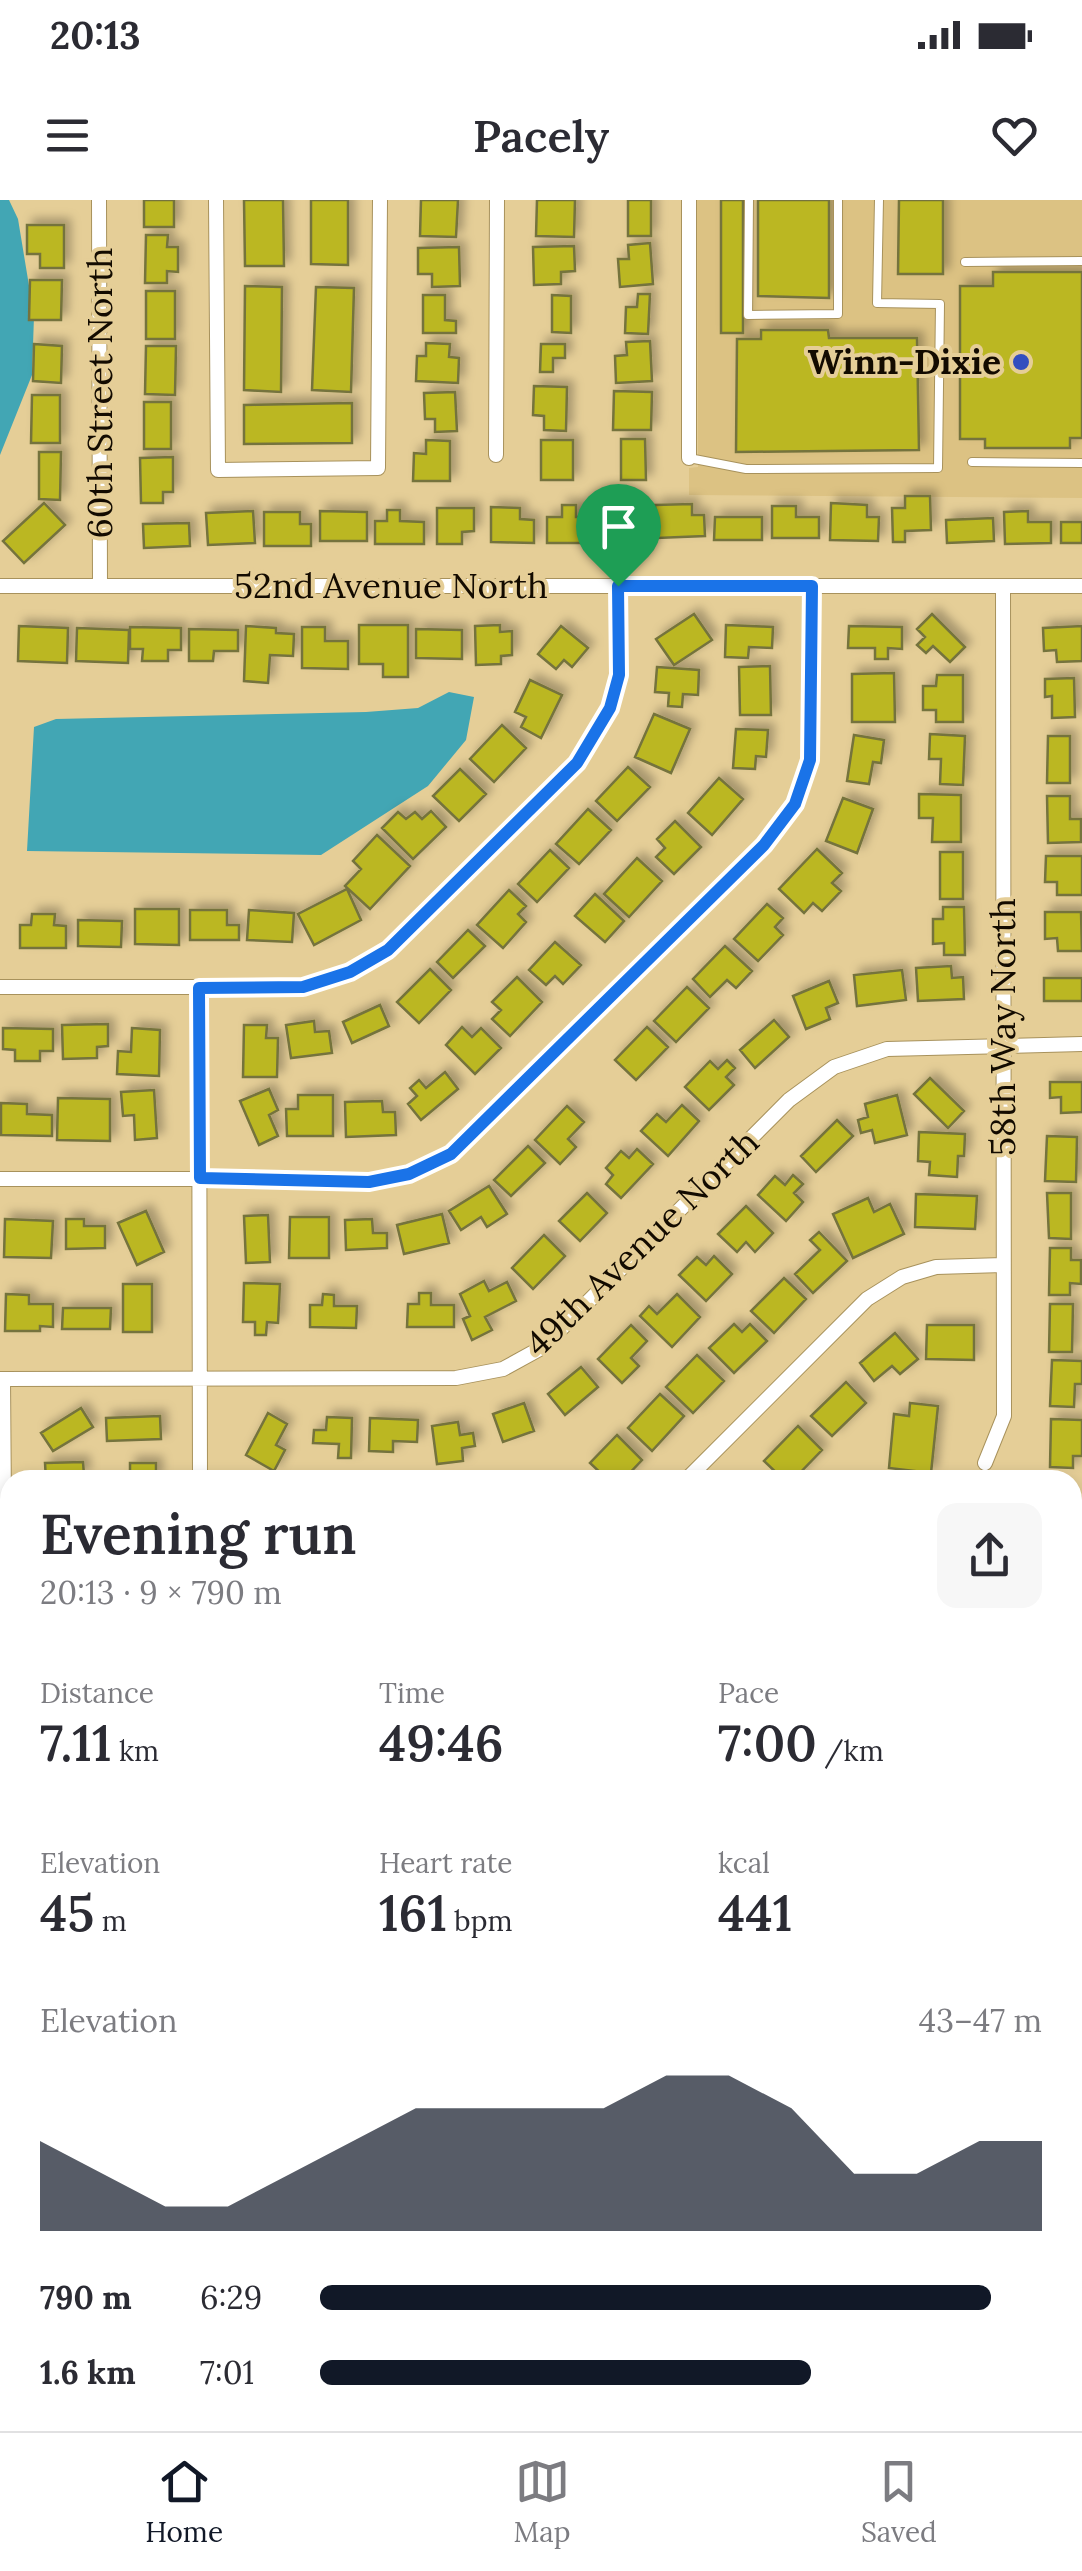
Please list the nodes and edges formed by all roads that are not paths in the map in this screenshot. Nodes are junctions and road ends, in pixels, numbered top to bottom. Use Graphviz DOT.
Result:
graph roads {
  1 [pos="99,200"];
  2 [pos="216,200"];
  3 [pos="380,200"];
  4 [pos="497,200"];
  5 [pos="688,200"];
  6 [pos="749,200"];
  7 [pos="838,200"];
  8 [pos="879,200"];
  9 [pos="1082,261"];
  10 [pos="965,262"];
  11 [pos="496,456"];
  12 [pos="689,458"];
  13 [pos="972,462"];
  14 [pos="1082,463"];
  15 [pos="0,586"];
  16 [pos="100,586"];
  17 [pos="618,586"];
  18 [pos="812,586"];
  19 [pos="1004,586"];
  20 [pos="1082,586"];
  21 [pos="0,987"];
  22 [pos="199,988"];
  23 [pos="1082,1044"];
  24 [pos="1004,1045"];
  25 [pos="200,1178"];
  26 [pos="0,1180"];
  27 [pos="1003,1265"];
  28 [pos="2,1379"];
  29 [pos="200,1380"];
  30 [pos="985,1463"];
  31 [pos="3,1470"];
  32 [pos="200,1470"];
  33 [pos="696,1470"];
  1 -- 16 [label="street, 60th Street North"];
  2 -- 3 [label="street"];
  4 -- 11 [label="street"];
  5 -- 12 [label="street"];
  6 -- 7 [label="lane"];
  8 -- 12 [label="lane"];
  9 -- 10 [label="lane"];
  13 -- 14 [label="lane"];
  15 -- 16 [label="street, 52nd Avenue North"];
  16 -- 17 [label="street, 52nd Avenue North"];
  17 -- 18 [label="street, 52nd Avenue North"];
  17 -- 22 [label="street"];
  18 -- 19 [label="street, 52nd Avenue North"];
  18 -- 25 [label="street"];
  19 -- 20 [label="street, 52nd Avenue North"];
  19 -- 24 [label="street, 58th Way North"];
  21 -- 22 [label="street"];
  22 -- 25 [label="street"];
  23 -- 24 [label="street, 49th Avenue North"];
  24 -- 27 [label="street, 58th Way North"];
  24 -- 29 [label="street, 49th Avenue North"];
  25 -- 26 [label="street"];
  25 -- 29 [label="street"];
  27 -- 30 [label="street, 58th Way North"];
  27 -- 33 [label="street"];
  28 -- 29 [label="street, 49th Avenue North"];
  28 -- 31 [label="street"];
  29 -- 32 [label="street"];
}
